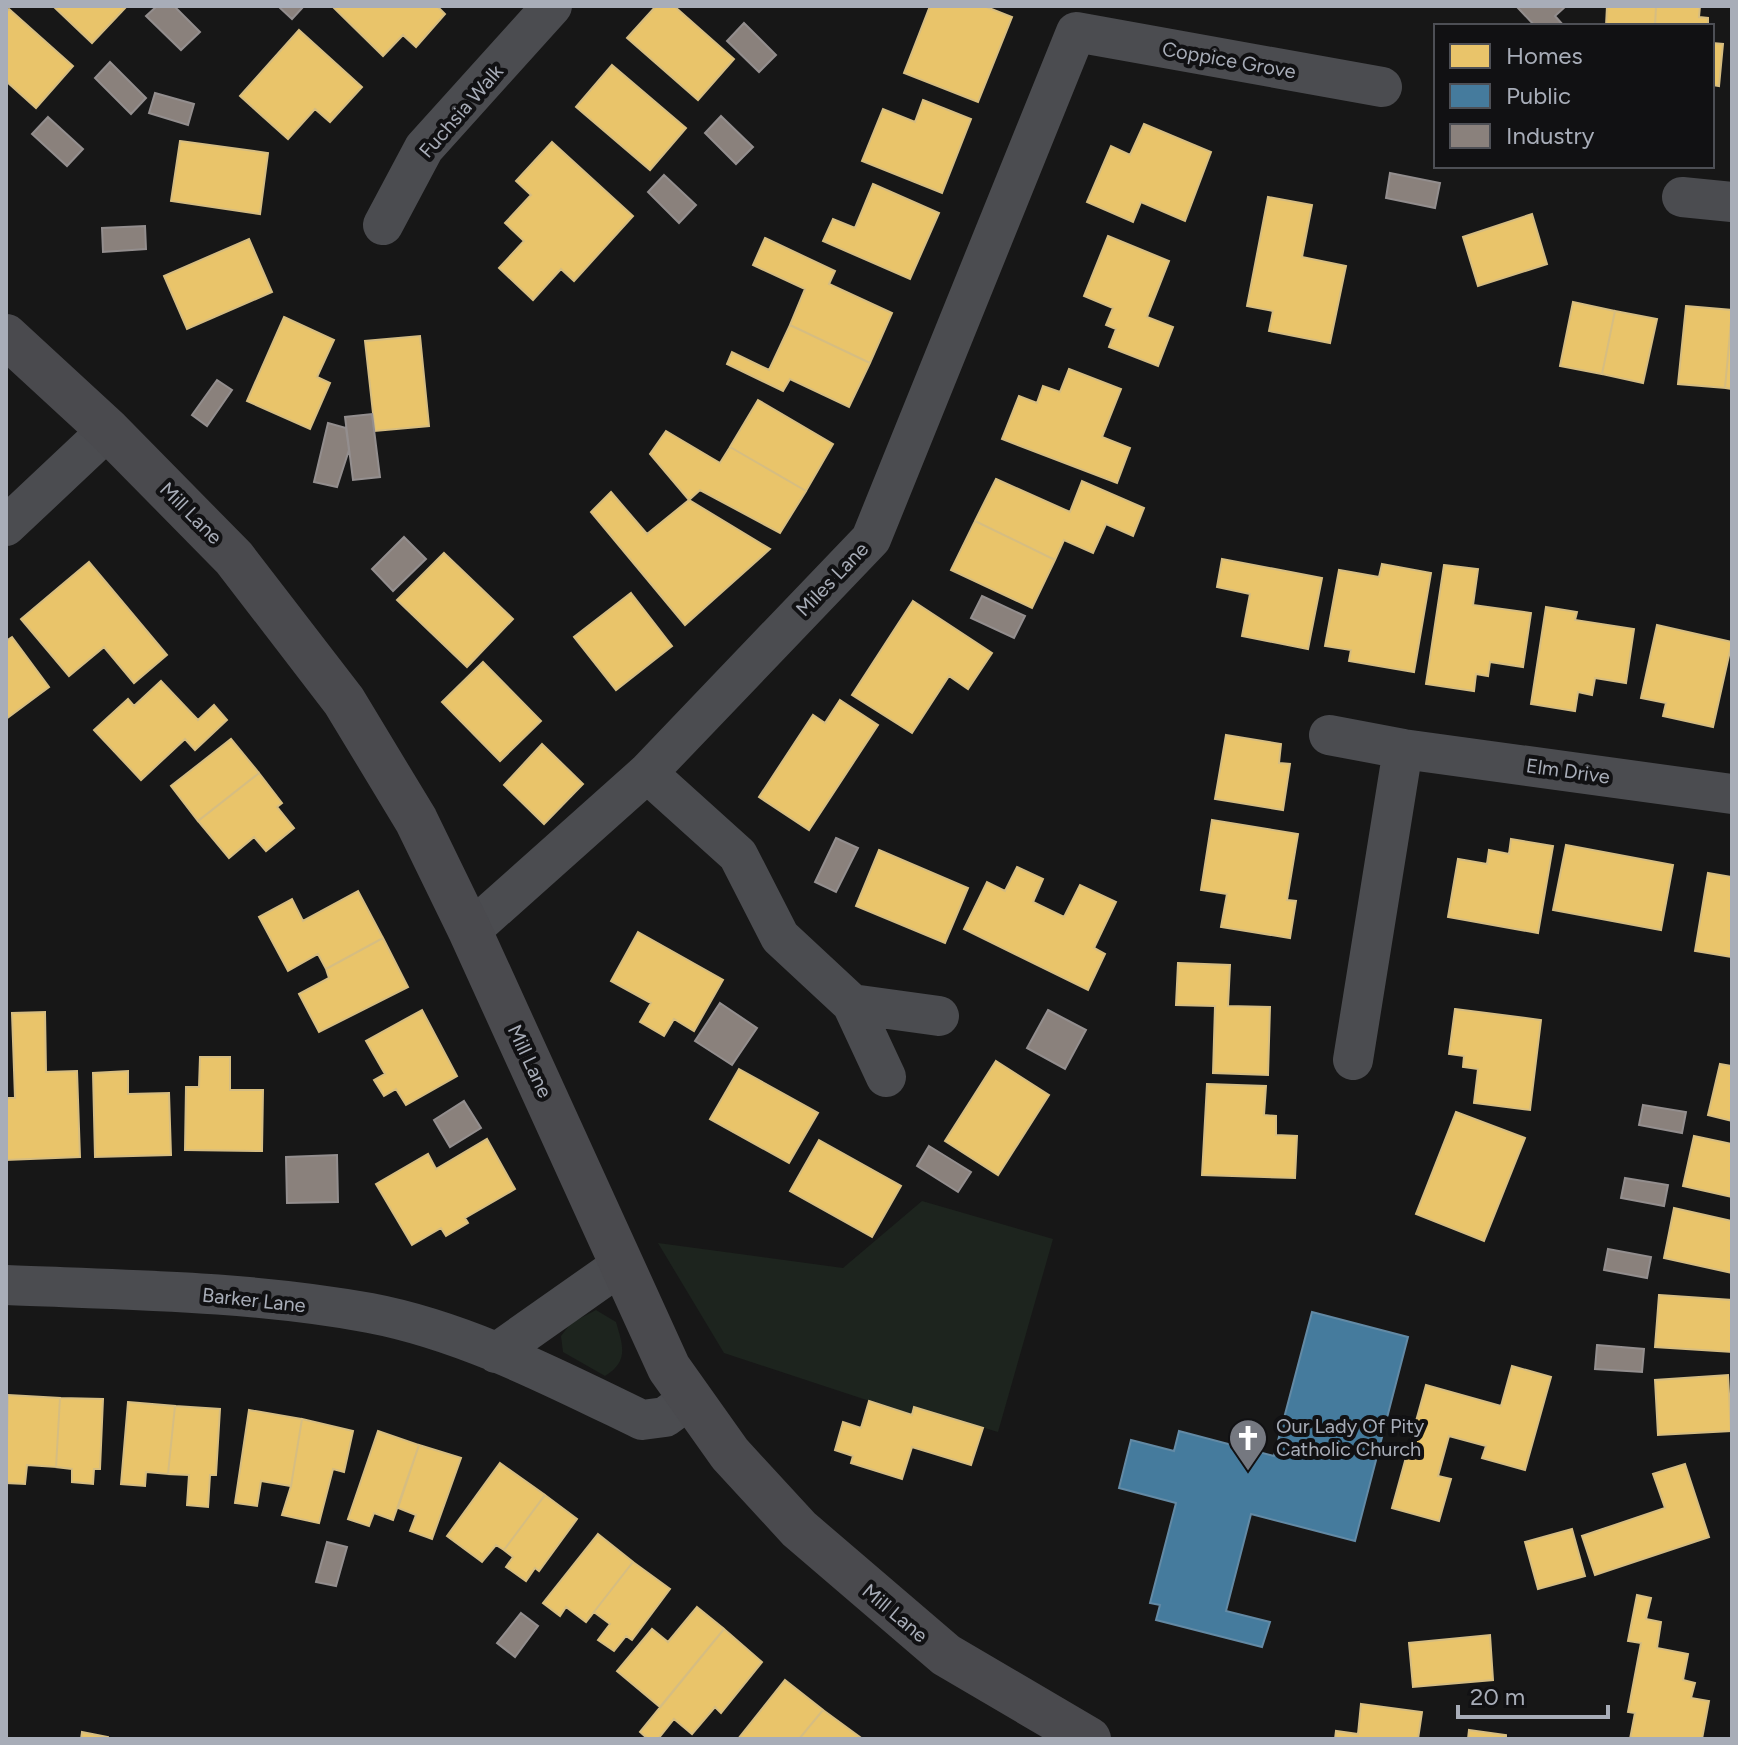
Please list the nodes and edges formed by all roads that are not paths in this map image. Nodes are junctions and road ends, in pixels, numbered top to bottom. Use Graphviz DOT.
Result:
graph roads {
  1 [pos="552,6"];
  2 [pos="1076,32"];
  3 [pos="1382,87"];
  4 [pos="1682,197"];
  5 [pos="1732,202"];
  6 [pos="383,225"];
  7 [pos="6,336"];
  8 [pos="108,430"];
  9 [pos="6,526"];
  10 [pos="1329,735"];
  11 [pos="1403,749"];
  12 [pos="647,773"];
  13 [pos="1732,794"];
  14 [pos="470,931"];
  15 [pos="852,1004"];
  16 [pos="939,1016"];
  17 [pos="1353,1060"];
  18 [pos="886,1077"];
  19 [pos="621,1265"];
  20 [pos="6,1285"];
  21 [pos="496,1353"];
  22 [pos="691,1398"];
  23 [pos="1089,1739"];
  1 -- 6 [label="street, Fuchsia Walk"];
  2 -- 3 [label="street, Coppice Grove"];
  2 -- 12 [label="street, Miles Lane"];
  4 -- 5 [label="street"];
  7 -- 8 [label="street, Mill Lane"];
  8 -- 9 [label="street"];
  8 -- 14 [label="street, Mill Lane"];
  10 -- 11 [label="street, Elm Drive"];
  11 -- 13 [label="street, Elm Drive"];
  11 -- 17 [label="street"];
  12 -- 14 [label="street, Miles Lane"];
  12 -- 15 [label="street"];
  14 -- 19 [label="street, Mill Lane"];
  15 -- 16 [label="street"];
  15 -- 18 [label="street"];
  19 -- 21 [label="street"];
  19 -- 22 [label="street, Mill Lane"];
  20 -- 21 [label="street, Barker Lane"];
  21 -- 22 [label="street, Barker Lane"];
  22 -- 23 [label="street, Mill Lane"];
}
